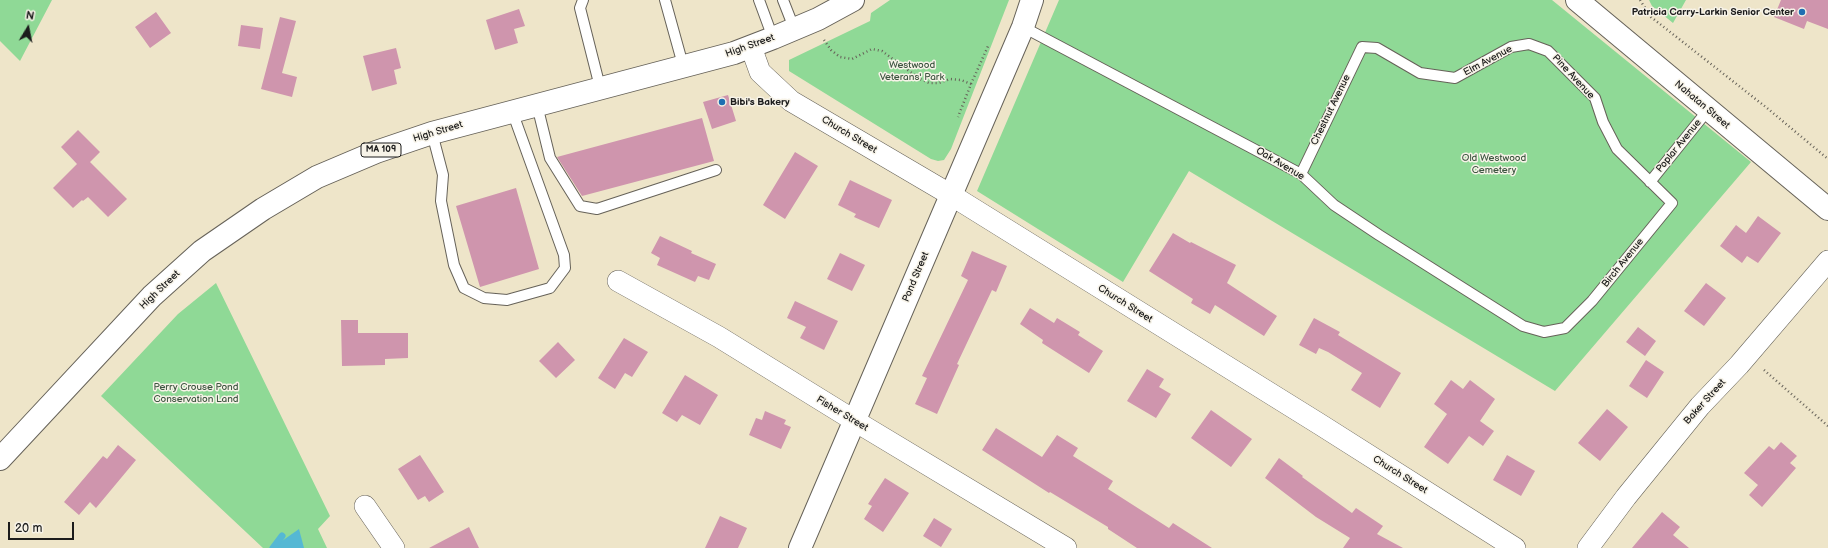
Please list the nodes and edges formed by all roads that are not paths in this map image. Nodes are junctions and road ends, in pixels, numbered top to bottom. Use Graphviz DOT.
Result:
graph roads {
  1 [pos="583,0"];
  2 [pos="665,0"];
  3 [pos="758,0"];
  4 [pos="783,0"];
  5 [pos="853,0"];
  6 [pos="1581,1"];
  7 [pos="1031,2"];
  8 [pos="1023,27"];
  9 [pos="794,28"];
  10 [pos="773,38"];
  11 [pos="751,47"];
  12 [pos="1362,47"];
  13 [pos="1548,51"];
  14 [pos="683,66"];
  15 [pos="600,87"];
  16 [pos="537,105"];
  17 [pos="1708,110"];
  18 [pos="512,111"];
  19 [pos="432,133"];
  20 [pos="716,170"];
  21 [pos="1301,174"];
  22 [pos="1650,182"];
  23 [pos="951,195"];
  24 [pos="1828,209"];
  25 [pos="1828,261"];
  26 [pos="618,282"];
  27 [pos="1544,332"];
  28 [pos="855,422"];
  29 [pos="0,459"];
  30 [pos="365,506"];
  31 [pos="394,548"];
  32 [pos="800,548"];
  33 [pos="1066,548"];
  34 [pos="1515,548"];
  35 [pos="1588,548"];
  1 -- 15 [label="lane"];
  2 -- 14 [label="lane"];
  3 -- 10 [label="lane"];
  4 -- 9 [label="lane"];
  5 -- 9 [label="main road, High Street / MA 109"];
  6 -- 17 [label="main road, Nahatan Street"];
  7 -- 8 [label="main road, Pond Street"];
  8 -- 21 [label="lane, Oak Avenue"];
  8 -- 23 [label="main road, Pond Street"];
  9 -- 10 [label="main road, High Street / MA 109"];
  10 -- 11 [label="main road, High Street / MA 109"];
  11 -- 14 [label="main road, High Street / MA 109"];
  11 -- 23 [label="street, Church Street"];
  12 -- 13 [label="lane, Elm Avenue"];
  12 -- 21 [label="lane, Chestnut Avenue"];
  13 -- 22 [label="lane, Pine Avenue"];
  14 -- 15 [label="main road, High Street / MA 109"];
  15 -- 16 [label="main road, High Street / MA 109"];
  16 -- 18 [label="main road, High Street / MA 109"];
  16 -- 20 [label="lane"];
  17 -- 22 [label="lane, Poplar Avenue"];
  17 -- 24 [label="main road, Nahatan Street"];
  18 -- 19 [label="main road, High Street / MA 109"];
  18 -- 19 [label="lane"];
  19 -- 29 [label="main road, High Street / MA 109"];
  21 -- 27 [label="lane, Oak Avenue"];
  22 -- 27 [label="lane, Birch Avenue"];
  23 -- 28 [label="main road, Pond Street"];
  23 -- 34 [label="street, Church Street"];
  25 -- 35 [label="street, Baker Street"];
  26 -- 28 [label="street, Fisher Street"];
  28 -- 32 [label="main road, Pond Street"];
  28 -- 33 [label="street, Fisher Street"];
  30 -- 31 [label="street"];
}
